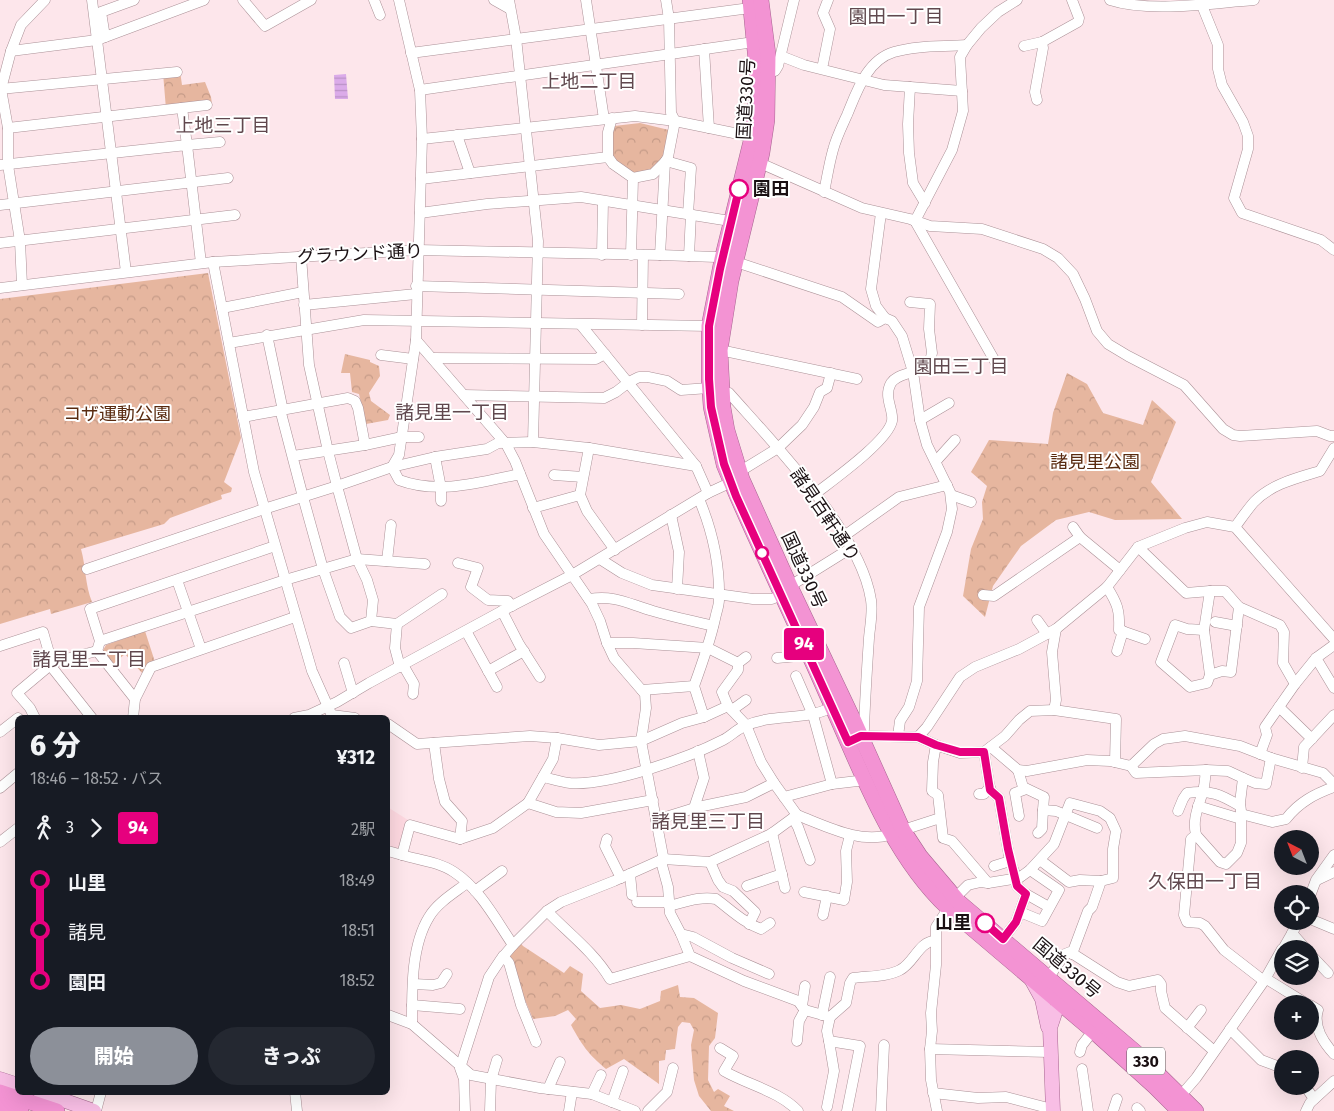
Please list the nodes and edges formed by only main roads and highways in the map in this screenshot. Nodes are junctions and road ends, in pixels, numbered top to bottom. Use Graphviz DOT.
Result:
graph roads {
  1 [pos="754,2"];
  2 [pos="762,71"];
  3 [pos="758,138"];
  4 [pos="729,260"];
  5 [pos="714,390"];
  6 [pos="786,591"];
  7 [pos="838,703"];
  8 [pos="855,739"];
  9 [pos="897,832"];
  10 [pos="952,903"];
  11 [pos="1029,976"];
  12 [pos="1064,998"];
  13 [pos="1089,1028"];
  14 [pos="1050,1046"];
  15 [pos="0,1079"];
  16 [pos="15,1084"];
  17 [pos="0,1092"];
  18 [pos="49,1095"];
  19 [pos="0,1104"];
  20 [pos="1178,1107"];
  21 [pos="1052,1110"];
  22 [pos="21,1111"];
  23 [pos="56,1111"];
  24 [pos="95,1111"];
  25 [pos="1196,1111"];
  1 -- 2 [label="highway, 国道330号 / 330"];
  1 -- 2 [label="highway, 国道330号 / 330"];
  2 -- 3 [label="highway, 国道330号 / 330"];
  3 -- 4 [label="highway, 国道330号 / 330"];
  3 -- 4 [label="highway, 国道330号 / 330"];
  4 -- 5 [label="highway, 国道330号 / 330"];
  4 -- 5 [label="highway, 国道330号 / 330"];
  5 -- 6 [label="highway, 国道330号 / 330"];
  6 -- 7 [label="highway, 国道330号 / 330"];
  6 -- 7 [label="highway, 国道330号 / 330"];
  7 -- 8 [label="highway, 国道330号 / 330"];
  8 -- 9 [label="highway, 国道330号 / 330"];
  8 -- 9 [label="highway, 国道330号 / 330"];
  9 -- 10 [label="highway, 国道330号 / 330"];
  10 -- 11 [label="highway, 国道330号 / 330"];
  10 -- 12 [label="highway, 国道330号 / 330"];
  11 -- 12 [label="highway, 国道330号 / 330"];
  11 -- 14 [label="main road"];
  12 -- 13 [label="highway, 国道330号 / 330"];
  12 -- 14 [label="main road"];
  12 -- 20 [label="highway, 国道330号 / 330"];
  13 -- 14 [label="main road"];
  13 -- 20 [label="highway, 国道330号 / 330"];
  14 -- 21 [label="main road"];
  15 -- 16 [label="main road"];
  17 -- 23 [label="highway"];
  18 -- 24 [label="main road"];
  19 -- 22 [label="highway"];
  20 -- 25 [label="highway, 国道330号 / 330"];
}
